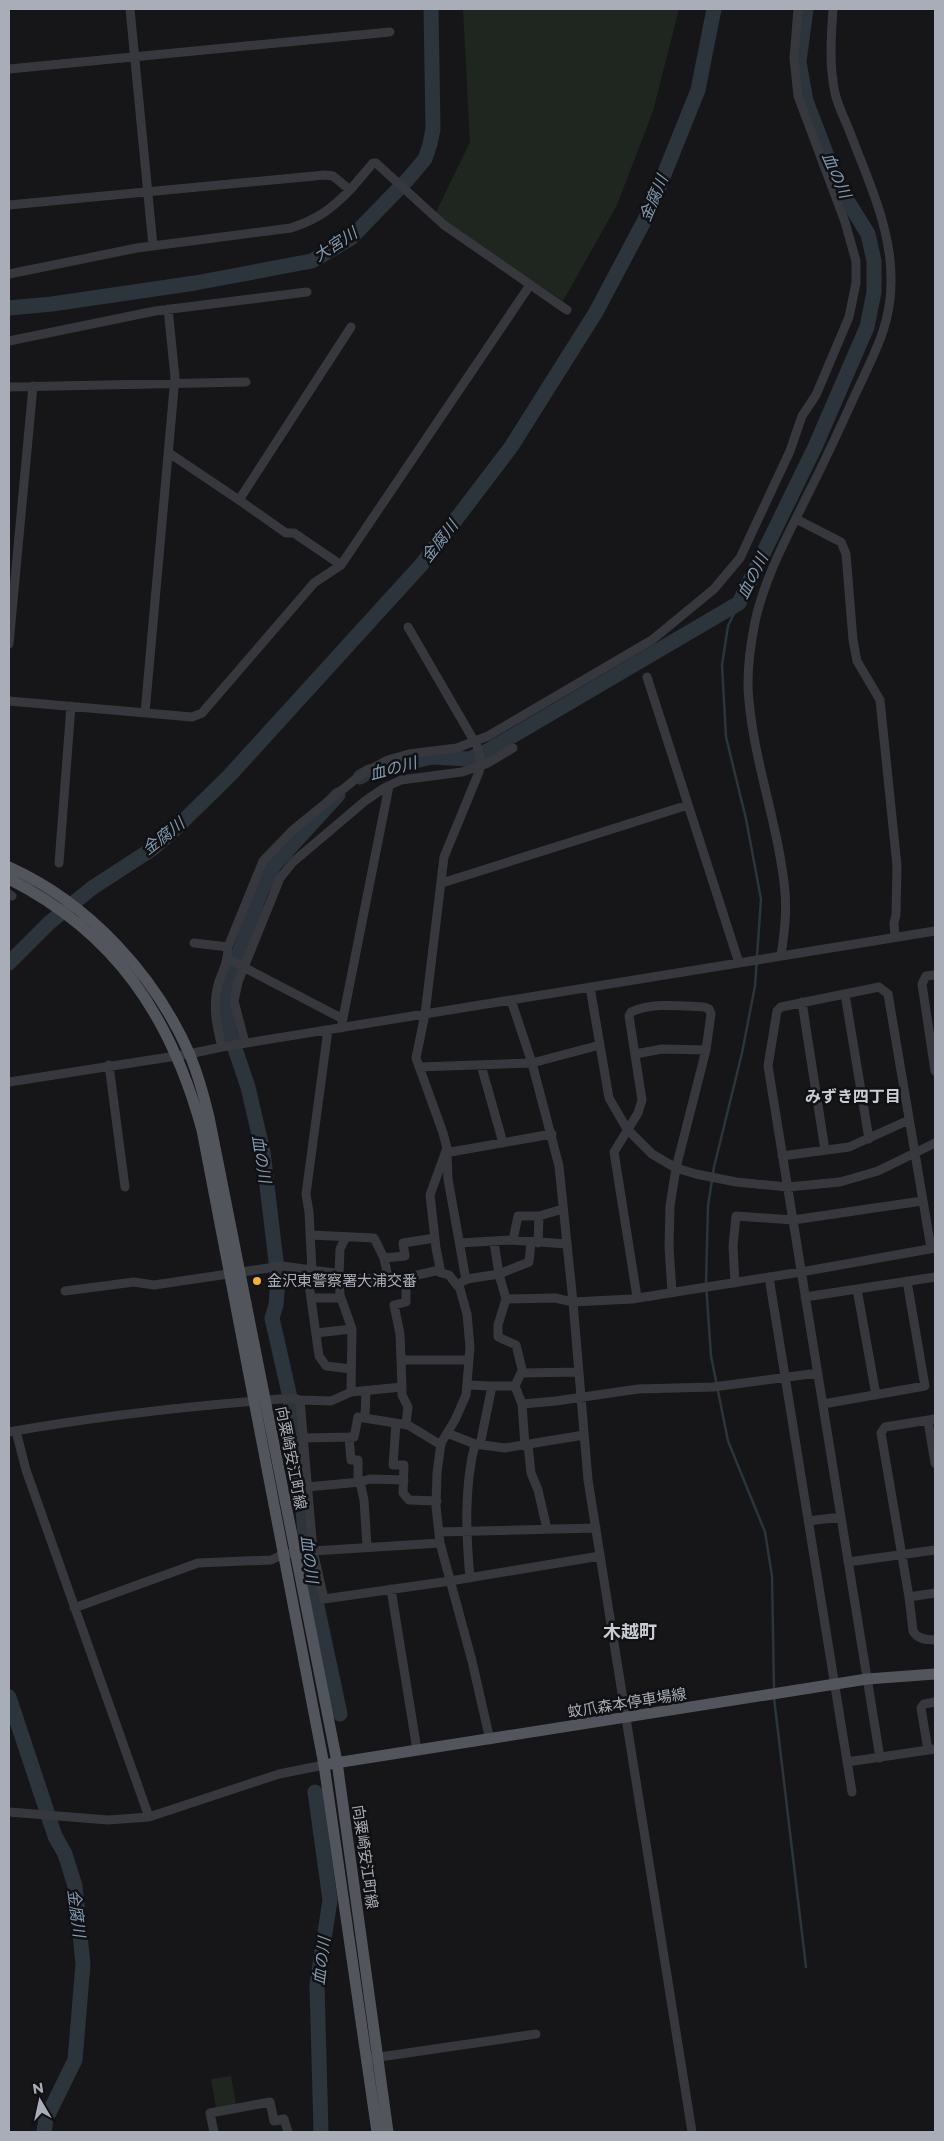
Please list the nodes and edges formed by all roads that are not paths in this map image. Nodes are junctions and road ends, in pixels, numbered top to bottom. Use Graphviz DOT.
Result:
graph roads {
  1 [pos="130,9"];
  2 [pos="798,9"];
  3 [pos="833,9"];
  4 [pos="390,32"];
  5 [pos="135,56"];
  6 [pos="9,69"];
  7 [pos="350,190"];
  8 [pos="148,192"];
  9 [pos="9,205"];
  10 [pos="153,246"];
  11 [pos="9,274"];
  12 [pos="530,284"];
  13 [pos="308,292"];
  14 [pos="168,309"];
  15 [pos="567,310"];
  16 [pos="351,327"];
  17 [pos="9,342"];
  18 [pos="246,382"];
  19 [pos="175,383"];
  20 [pos="33,386"];
  21 [pos="9,387"];
  22 [pos="168,453"];
  23 [pos="239,500"];
  24 [pos="796,519"];
  25 [pos="341,565"];
  26 [pos="408,627"];
  27 [pos="9,644"];
  28 [pos="647,677"];
  29 [pos="9,701"];
  30 [pos="71,706"];
  31 [pos="145,713"];
  32 [pos="476,744"];
  33 [pos="513,748"];
  34 [pos="480,764"];
  35 [pos="389,786"];
  36 [pos="688,805"];
  37 [pos="59,863"];
  38 [pos="9,868"];
  39 [pos="9,879"];
  40 [pos="442,882"];
  41 [pos="935,931"];
  42 [pos="895,938"];
  43 [pos="194,943"];
  44 [pos="228,947"];
  45 [pos="781,956"];
  46 [pos="121,958"];
  47 [pos="229,959"];
  48 [pos="744,962"];
  49 [pos="244,966"];
  50 [pos="935,975"];
  51 [pos="590,987"];
  52 [pos="845,994"];
  53 [pos="511,1000"];
  54 [pos="802,1002"];
  55 [pos="425,1014"];
  56 [pos="342,1023"];
  57 [pos="328,1030"];
  58 [pos="244,1043"];
  59 [pos="600,1045"];
  60 [pos="223,1047"];
  61 [pos="706,1050"];
  62 [pos="635,1054"];
  63 [pos="183,1055"];
  64 [pos="532,1063"];
  65 [pos="481,1065"];
  66 [pos="109,1066"];
  67 [pos="419,1067"];
  68 [pos="935,1071"];
  69 [pos="9,1082"];
  70 [pos="909,1120"];
  71 [pos="627,1129"];
  72 [pos="552,1134"];
  73 [pos="869,1139"];
  74 [pos="503,1143"];
  75 [pos="935,1143"];
  76 [pos="825,1150"];
  77 [pos="446,1153"];
  78 [pos="914,1154"];
  79 [pos="782,1156"];
  80 [pos="676,1168"];
  81 [pos="125,1187"];
  82 [pos="788,1187"];
  83 [pos="922,1200"];
  84 [pos="564,1209"];
  85 [pos="539,1216"];
  86 [pos="793,1220"];
  87 [pos="310,1235"];
  88 [pos="346,1237"];
  89 [pos="435,1238"];
  90 [pos="513,1240"];
  91 [pos="494,1242"];
  92 [pos="460,1243"];
  93 [pos="535,1243"];
  94 [pos="567,1244"];
  95 [pos="933,1248"];
  96 [pos="384,1258"];
  97 [pos="309,1271"];
  98 [pos="801,1272"];
  99 [pos="235,1273"];
  100 [pos="441,1273"];
  101 [pos="339,1274"];
  102 [pos="499,1274"];
  103 [pos="406,1277"];
  104 [pos="769,1277"];
  105 [pos="935,1277"];
  106 [pos="388,1278"];
  107 [pos="466,1280"];
  108 [pos="907,1281"];
  109 [pos="735,1283"];
  110 [pos="457,1285"];
  111 [pos="858,1289"];
  112 [pos="65,1291"];
  113 [pos="672,1292"];
  114 [pos="805,1296"];
  115 [pos="637,1297"];
  116 [pos="311,1298"];
  117 [pos="341,1298"];
  118 [pos="506,1299"];
  119 [pos="573,1302"];
  120 [pos="352,1330"];
  121 [pos="316,1334"];
  122 [pos="401,1360"];
  123 [pos="468,1360"];
  124 [pos="351,1368"];
  125 [pos="522,1371"];
  126 [pos="579,1372"];
  127 [pos="818,1373"];
  128 [pos="784,1378"];
  129 [pos="467,1385"];
  130 [pos="492,1386"];
  131 [pos="515,1386"];
  132 [pos="402,1387"];
  133 [pos="366,1391"];
  134 [pos="351,1392"];
  135 [pos="876,1395"];
  136 [pos="582,1396"];
  137 [pos="293,1399"];
  138 [pos="259,1402"];
  139 [pos="522,1404"];
  140 [pos="823,1404"];
  141 [pos="366,1418"];
  142 [pos="932,1420"];
  143 [pos="401,1424"];
  144 [pos="12,1432"];
  145 [pos="448,1433"];
  146 [pos="584,1435"];
  147 [pos="303,1438"];
  148 [pos="349,1438"];
  149 [pos="478,1444"];
  150 [pos="441,1445"];
  151 [pos="527,1446"];
  152 [pos="935,1463"];
  153 [pos="404,1480"];
  154 [pos="359,1482"];
  155 [pos="307,1486"];
  156 [pos="437,1501"];
  157 [pos="841,1517"];
  158 [pos="808,1521"];
  159 [pos="596,1528"];
  160 [pos="546,1529"];
  161 [pos="466,1531"];
  162 [pos="439,1532"];
  163 [pos="440,1543"];
  164 [pos="367,1546"];
  165 [pos="935,1550"];
  166 [pos="313,1551"];
  167 [pos="291,1553"];
  168 [pos="902,1555"];
  169 [pos="600,1556"];
  170 [pos="848,1562"];
  171 [pos="470,1578"];
  172 [pos="450,1581"];
  173 [pos="391,1589"];
  174 [pos="935,1593"];
  175 [pos="909,1597"];
  176 [pos="74,1608"];
  177 [pos="935,1640"];
  178 [pos="935,1674"];
  179 [pos="867,1679"];
  180 [pos="835,1684"];
  181 [pos="935,1702"];
  182 [pos="626,1718"];
  183 [pos="490,1740"];
  184 [pos="417,1750"];
  185 [pos="932,1750"];
  186 [pos="880,1758"];
  187 [pos="336,1762"];
  188 [pos="847,1762"];
  189 [pos="324,1765"];
  190 [pos="852,1792"];
  191 [pos="9,1812"];
  192 [pos="149,1818"];
  193 [pos="536,2034"];
  194 [pos="372,2058"];
  195 [pos="214,2132"];
  196 [pos="288,2132"];
  197 [pos="377,2132"];
  198 [pos="388,2132"];
  199 [pos="692,2132"];
  1 -- 5 [label="street"];
  2 -- 32 [label="street"];
  3 -- 24 [label="street"];
  4 -- 5 [label="street"];
  5 -- 6 [label="street"];
  5 -- 8 [label="street"];
  7 -- 8 [label="street"];
  7 -- 10 [label="street"];
  7 -- 12 [label="street"];
  8 -- 9 [label="street"];
  8 -- 10 [label="street"];
  10 -- 11 [label="street"];
  12 -- 15 [label="street"];
  12 -- 25 [label="street"];
  13 -- 14 [label="street"];
  14 -- 17 [label="street"];
  14 -- 19 [label="street"];
  16 -- 23 [label="street"];
  18 -- 19 [label="street"];
  19 -- 20 [label="street"];
  19 -- 22 [label="street"];
  20 -- 21 [label="street"];
  20 -- 27 [label="street"];
  22 -- 23 [label="street"];
  22 -- 31 [label="street"];
  23 -- 25 [label="street"];
  24 -- 42 [label="street"];
  24 -- 45 [label="street"];
  25 -- 31 [label="street"];
  26 -- 32 [label="street"];
  28 -- 36 [label="street"];
  29 -- 30 [label="street"];
  30 -- 31 [label="street"];
  30 -- 37 [label="street"];
  32 -- 34 [label="street"];
  32 -- 44 [label="street"];
  33 -- 34 [label="street"];
  34 -- 35 [label="street"];
  34 -- 40 [label="street"];
  35 -- 49 [label="street"];
  35 -- 56 [label="street"];
  36 -- 40 [label="street"];
  36 -- 48 [label="street"];
  38 -- 46 [label="main road, 向粟崎安江町線"];
  39 -- 46 [label="main road, 向粟崎安江町線"];
  40 -- 55 [label="street"];
  41 -- 42 [label="street"];
  42 -- 45 [label="street"];
  43 -- 44 [label="street"];
  44 -- 47 [label="street"];
  45 -- 48 [label="street"];
  46 -- 63 [label="main road, 向粟崎安江町線"];
  47 -- 49 [label="street"];
  47 -- 60 [label="street"];
  48 -- 51 [label="street"];
  49 -- 56 [label="street"];
  49 -- 58 [label="street"];
  50 -- 68 [label="street"];
  51 -- 53 [label="street"];
  51 -- 59 [label="street"];
  52 -- 54 [label="street"];
  52 -- 70 [label="street"];
  52 -- 73 [label="street"];
  53 -- 55 [label="street"];
  53 -- 64 [label="street"];
  54 -- 76 [label="street"];
  54 -- 79 [label="street"];
  55 -- 56 [label="street"];
  55 -- 67 [label="street"];
  56 -- 57 [label="street"];
  57 -- 58 [label="street"];
  57 -- 87 [label="street"];
  58 -- 60 [label="street"];
  59 -- 64 [label="street"];
  59 -- 71 [label="street"];
  60 -- 63 [label="street"];
  61 -- 62 [label="street"];
  61 -- 62 [label="street"];
  61 -- 80 [label="street"];
  62 -- 71 [label="street"];
  63 -- 66 [label="street"];
  63 -- 99 [label="main road, 向粟崎安江町線"];
  64 -- 65 [label="street"];
  64 -- 72 [label="street"];
  65 -- 67 [label="street"];
  65 -- 74 [label="street"];
  66 -- 69 [label="street"];
  66 -- 81 [label="street"];
  67 -- 77 [label="street"];
  70 -- 73 [label="street"];
  70 -- 78 [label="street"];
  71 -- 80 [label="street"];
  71 -- 115 [label="street"];
  72 -- 74 [label="street"];
  72 -- 84 [label="street"];
  73 -- 76 [label="street"];
  74 -- 77 [label="street"];
  75 -- 78 [label="street"];
  76 -- 79 [label="street"];
  77 -- 89 [label="street"];
  77 -- 92 [label="street"];
  78 -- 82 [label="street"];
  78 -- 83 [label="street"];
  79 -- 82 [label="street"];
  80 -- 82 [label="street"];
  80 -- 113 [label="street"];
  82 -- 86 [label="street"];
  83 -- 86 [label="street"];
  83 -- 95 [label="street"];
  84 -- 85 [label="street"];
  84 -- 94 [label="street"];
  85 -- 90 [label="street"];
  85 -- 93 [label="street"];
  86 -- 98 [label="street"];
  86 -- 109 [label="street"];
  87 -- 88 [label="street"];
  87 -- 97 [label="street"];
  88 -- 96 [label="street"];
  88 -- 101 [label="street"];
  89 -- 96 [label="street"];
  89 -- 100 [label="street"];
  90 -- 91 [label="street"];
  90 -- 93 [label="street"];
  91 -- 92 [label="street"];
  91 -- 102 [label="street"];
  92 -- 107 [label="street"];
  93 -- 94 [label="street"];
  93 -- 102 [label="street"];
  94 -- 119 [label="street"];
  95 -- 98 [label="street"];
  96 -- 106 [label="street"];
  97 -- 99 [label="street"];
  97 -- 101 [label="street"];
  97 -- 116 [label="street"];
  98 -- 104 [label="street"];
  98 -- 114 [label="street"];
  99 -- 112 [label="street"];
  99 -- 138 [label="main road, 向粟崎安江町線"];
  100 -- 103 [label="street"];
  100 -- 110 [label="street"];
  101 -- 106 [label="street"];
  101 -- 117 [label="street"];
  102 -- 107 [label="street"];
  102 -- 118 [label="street"];
  103 -- 106 [label="street"];
  103 -- 122 [label="street"];
  104 -- 109 [label="street"];
  104 -- 128 [label="street"];
  105 -- 108 [label="street"];
  107 -- 110 [label="street"];
  108 -- 111 [label="street"];
  108 -- 135 [label="street"];
  109 -- 113 [label="street"];
  110 -- 123 [label="street"];
  111 -- 114 [label="street"];
  111 -- 135 [label="street"];
  113 -- 115 [label="street"];
  114 -- 127 [label="street"];
  115 -- 119 [label="street"];
  116 -- 117 [label="street"];
  116 -- 121 [label="street"];
  117 -- 120 [label="street"];
  118 -- 119 [label="street"];
  118 -- 125 [label="street"];
  119 -- 126 [label="street"];
  120 -- 121 [label="street"];
  120 -- 124 [label="street"];
  121 -- 124 [label="street"];
  122 -- 123 [label="street"];
  122 -- 132 [label="street"];
  123 -- 129 [label="street"];
  124 -- 134 [label="street"];
  125 -- 126 [label="street"];
  125 -- 131 [label="street"];
  126 -- 136 [label="street"];
  127 -- 128 [label="street"];
  127 -- 140 [label="street"];
  128 -- 136 [label="street"];
  128 -- 158 [label="street"];
  129 -- 130 [label="street"];
  129 -- 145 [label="street"];
  130 -- 131 [label="street"];
  130 -- 149 [label="street"];
  131 -- 139 [label="street"];
  132 -- 133 [label="street"];
  132 -- 143 [label="street"];
  133 -- 134 [label="street"];
  133 -- 141 [label="street"];
  134 -- 137 [label="street"];
  135 -- 140 [label="street"];
  136 -- 139 [label="street"];
  136 -- 146 [label="street"];
  137 -- 138 [label="street"];
  137 -- 147 [label="street"];
  138 -- 144 [label="street"];
  138 -- 167 [label="main road, 向粟崎安江町線"];
  139 -- 151 [label="street"];
  140 -- 157 [label="street"];
  141 -- 143 [label="street"];
  141 -- 148 [label="street"];
  142 -- 152 [label="street"];
  142 -- 168 [label="street"];
  143 -- 150 [label="street"];
  143 -- 153 [label="street"];
  144 -- 176 [label="street"];
  145 -- 149 [label="street"];
  145 -- 150 [label="street"];
  146 -- 151 [label="street"];
  146 -- 159 [label="street"];
  147 -- 148 [label="street"];
  147 -- 155 [label="street"];
  148 -- 154 [label="street"];
  149 -- 151 [label="street"];
  149 -- 161 [label="street"];
  150 -- 156 [label="street"];
  151 -- 160 [label="street"];
  153 -- 154 [label="street"];
  153 -- 156 [label="street"];
  154 -- 155 [label="street"];
  154 -- 164 [label="street"];
  155 -- 166 [label="street"];
  156 -- 162 [label="street"];
  157 -- 158 [label="street"];
  157 -- 170 [label="street"];
  158 -- 180 [label="street"];
  159 -- 160 [label="street"];
  159 -- 169 [label="street"];
  160 -- 161 [label="street"];
  161 -- 162 [label="street"];
  161 -- 171 [label="street"];
  162 -- 163 [label="street"];
  163 -- 164 [label="street"];
  163 -- 172 [label="street"];
  164 -- 166 [label="street"];
  165 -- 168 [label="street"];
  166 -- 167 [label="street"];
  166 -- 173 [label="street"];
  167 -- 176 [label="street"];
  167 -- 187 [label="main road, 向粟崎安江町線"];
  167 -- 189 [label="main road, 向粟崎安江町線"];
  168 -- 170 [label="street"];
  168 -- 175 [label="street"];
  169 -- 171 [label="street"];
  169 -- 182 [label="street"];
  170 -- 179 [label="street"];
  171 -- 172 [label="street"];
  172 -- 173 [label="street"];
  172 -- 183 [label="street"];
  173 -- 184 [label="street"];
  174 -- 175 [label="street"];
  175 -- 177 [label="street"];
  176 -- 192 [label="street"];
  178 -- 179 [label="main road, 蚊爪森本停車場線"];
  179 -- 180 [label="main road, 蚊爪森本停車場線"];
  179 -- 186 [label="street"];
  180 -- 182 [label="main road, 蚊爪森本停車場線"];
  180 -- 188 [label="street"];
  181 -- 185 [label="street"];
  182 -- 183 [label="main road, 蚊爪森本停車場線"];
  182 -- 199 [label="street"];
  183 -- 184 [label="main road, 蚊爪森本停車場線"];
  184 -- 187 [label="main road, 蚊爪森本停車場線"];
  185 -- 186 [label="street"];
  186 -- 188 [label="street"];
  187 -- 189 [label="main road, 蚊爪森本停車場線"];
  187 -- 194 [label="main road, 向粟崎安江町線"];
  188 -- 190 [label="street"];
  189 -- 192 [label="street"];
  189 -- 194 [label="main road, 向粟崎安江町線"];
  191 -- 192 [label="street"];
  193 -- 194 [label="street"];
  194 -- 197 [label="main road, 向粟崎安江町線"];
  194 -- 198 [label="main road, 向粟崎安江町線"];
  195 -- 196 [label="street"];
}
